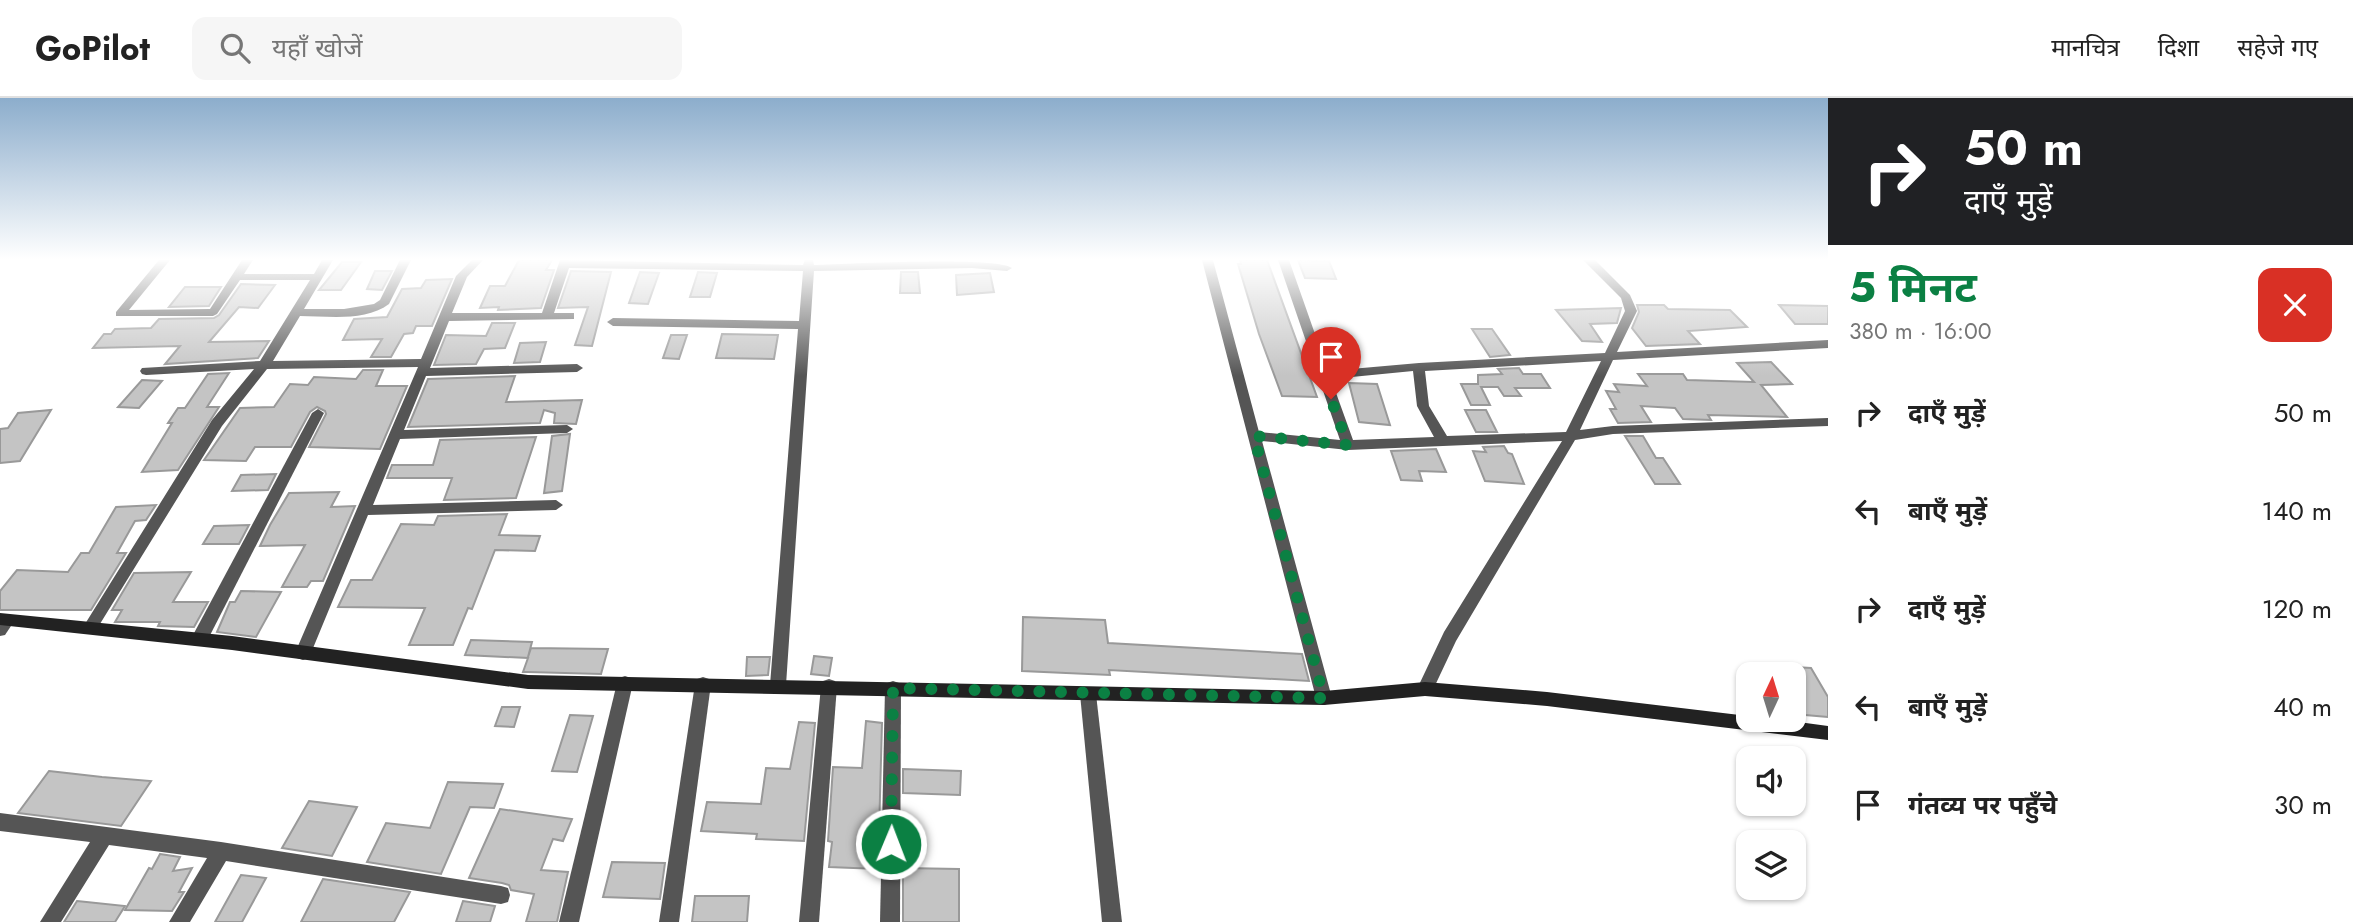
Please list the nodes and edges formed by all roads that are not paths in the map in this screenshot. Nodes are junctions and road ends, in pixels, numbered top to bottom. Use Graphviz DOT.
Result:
graph roads {
  1 [pos="133,298"];
  2 [pos="222,298"];
  3 [pos="305,298"];
  4 [pos="387,298"];
  5 [pos="453,298"];
  6 [pos="553,298"];
  7 [pos="805,298"];
  8 [pos="1217,298"];
  9 [pos="1296,298"];
  10 [pos="1627,298"];
  11 [pos="297,312"];
  12 [pos="547,316"];
  13 [pos="570,316"];
  14 [pos="446,317"];
  15 [pos="613,322"];
  16 [pos="803,325"];
  17 [pos="1828,344"];
  18 [pos="1609,357"];
  19 [pos="264,365"];
  20 [pos="1419,367"];
  21 [pos="425,368"];
  22 [pos="577,368"];
  23 [pos="146,371"];
  24 [pos="1323,376"];
  25 [pos="318,413"];
  26 [pos="1828,422"];
  27 [pos="567,429"];
  28 [pos="396,435"];
  29 [pos="1254,436"];
  30 [pos="1571,436"];
  31 [pos="1442,440"];
  32 [pos="1348,445"];
  33 [pos="556,505"];
  34 [pos="364,510"];
  35 [pos="2,623"];
  36 [pos="90,628"];
  37 [pos="199,640"];
  38 [pos="303,653"];
  39 [pos="625,683"];
  40 [pos="703,684"];
  41 [pos="778,685"];
  42 [pos="829,687"];
  43 [pos="893,688"];
  44 [pos="1425,689"];
  45 [pos="1088,694"];
  46 [pos="1324,698"];
  47 [pos="1828,733"];
  48 [pos="0,822"];
  49 [pos="104,836"];
  50 [pos="220,851"];
  51 [pos="501,895"];
  52 [pos="50,922"];
  53 [pos="179,922"];
  54 [pos="569,922"];
  55 [pos="669,922"];
  56 [pos="809,922"];
  57 [pos="890,922"];
  58 [pos="1112,922"];
  1 -- 2 [label="street"];
  3 -- 11 [label="street"];
  4 -- 11 [label="street"];
  5 -- 14 [label="street"];
  6 -- 12 [label="street"];
  7 -- 16 [label="street"];
  8 -- 29 [label="street"];
  9 -- 24 [label="street"];
  10 -- 18 [label="street"];
  11 -- 19 [label="street"];
  12 -- 13 [label="street"];
  12 -- 14 [label="street"];
  14 -- 21 [label="street"];
  15 -- 16 [label="street"];
  16 -- 41 [label="street"];
  17 -- 18 [label="street"];
  18 -- 20 [label="street"];
  18 -- 30 [label="street"];
  19 -- 21 [label="street"];
  19 -- 23 [label="street"];
  19 -- 36 [label="street"];
  20 -- 24 [label="street"];
  20 -- 31 [label="street"];
  21 -- 22 [label="street"];
  21 -- 28 [label="street"];
  24 -- 32 [label="street"];
  25 -- 37 [label="street"];
  26 -- 30 [label="street"];
  27 -- 28 [label="street"];
  28 -- 34 [label="street"];
  29 -- 32 [label="street"];
  29 -- 46 [label="street"];
  30 -- 31 [label="street"];
  30 -- 44 [label="street"];
  31 -- 32 [label="street"];
  33 -- 34 [label="street"];
  34 -- 38 [label="street"];
  35 -- 36 [label="street"];
  36 -- 37 [label="street"];
  37 -- 38 [label="street"];
  38 -- 39 [label="street"];
  39 -- 40 [label="street"];
  39 -- 54 [label="street"];
  40 -- 41 [label="street"];
  40 -- 55 [label="street"];
  41 -- 42 [label="street"];
  42 -- 43 [label="street"];
  42 -- 56 [label="street"];
  43 -- 45 [label="street"];
  43 -- 57 [label="street"];
  44 -- 46 [label="street"];
  44 -- 47 [label="street"];
  45 -- 46 [label="street"];
  45 -- 58 [label="street"];
  48 -- 49 [label="street"];
  49 -- 50 [label="street"];
  49 -- 52 [label="street"];
  50 -- 51 [label="street"];
  50 -- 53 [label="street"];
}
